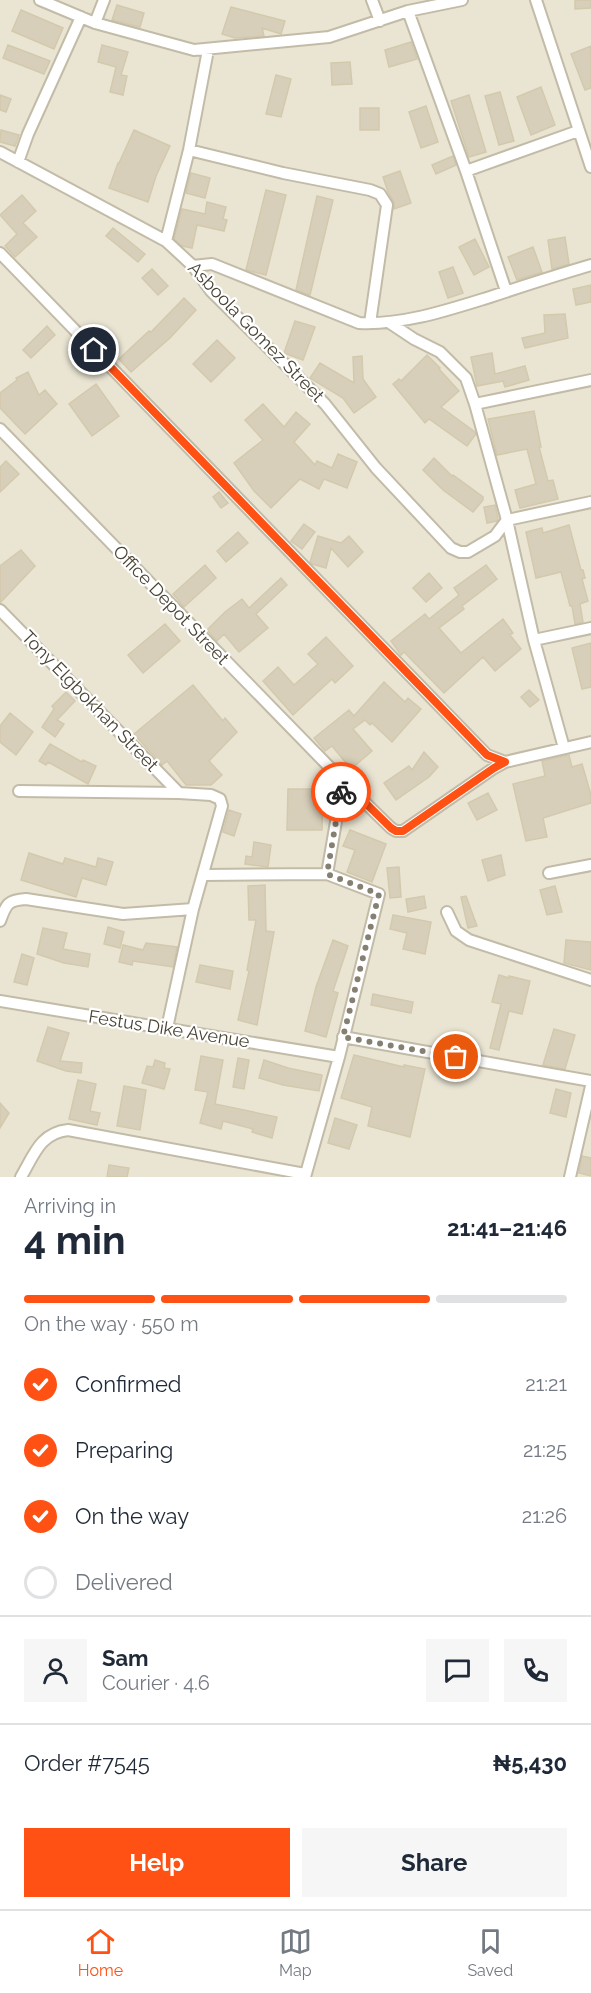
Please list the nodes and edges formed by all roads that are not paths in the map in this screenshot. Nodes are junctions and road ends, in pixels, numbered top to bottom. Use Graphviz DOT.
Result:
graph roads {
  1 [pos="40,0"];
  2 [pos="104,0"];
  3 [pos="372,0"];
  4 [pos="462,0"];
  5 [pos="536,0"];
  6 [pos="408,10"];
  7 [pos="81,17"];
  8 [pos="380,21"];
  9 [pos="95,23"];
  10 [pos="208,50"];
  11 [pos="578,131"];
  12 [pos="189,150"];
  13 [pos="0,152"];
  14 [pos="18,162"];
  15 [pos="591,167"];
  16 [pos="466,171"];
  17 [pos="166,242"];
  18 [pos="0,253"];
  19 [pos="591,265"];
  20 [pos="193,266"];
  21 [pos="506,291"];
  22 [pos="370,323"];
  23 [pos="390,323"];
  24 [pos="591,380"];
  25 [pos="475,404"];
  26 [pos="0,429"];
  27 [pos="591,502"];
  28 [pos="507,520"];
  29 [pos="0,609"];
  30 [pos="591,628"];
  31 [pos="534,640"];
  32 [pos="591,742"];
  33 [pos="564,748"];
  34 [pos="505,762"];
  35 [pos="343,781"];
  36 [pos="19,791"];
  37 [pos="179,794"];
  38 [pos="591,865"];
  39 [pos="549,873"];
  40 [pos="327,874"];
  41 [pos="203,875"];
  42 [pos="194,909"];
  43 [pos="447,912"];
  44 [pos="0,921"];
  45 [pos="591,980"];
  46 [pos="0,1001"];
  47 [pos="167,1028"];
  48 [pos="343,1037"];
  49 [pos="339,1057"];
  50 [pos="591,1081"];
  51 [pos="591,1086"];
  52 [pos="305,1176"];
  53 [pos="21,1177"];
  54 [pos="570,1177"];
  1 -- 7 [label="street"];
  2 -- 9 [label="street"];
  3 -- 8 [label="street"];
  4 -- 6 [label="street"];
  5 -- 11 [label="street"];
  6 -- 8 [label="street"];
  6 -- 16 [label="street"];
  7 -- 9 [label="street"];
  7 -- 14 [label="street"];
  8 -- 10 [label="street"];
  9 -- 10 [label="street"];
  10 -- 12 [label="street"];
  11 -- 15 [label="street"];
  11 -- 16 [label="street"];
  12 -- 17 [label="street"];
  12 -- 22 [label="street"];
  13 -- 14 [label="street, Asboola Gomez Street"];
  14 -- 17 [label="street, Asboola Gomez Street"];
  16 -- 21 [label="street"];
  17 -- 20 [label="street, Asboola Gomez Street"];
  18 -- 34 [label="street"];
  19 -- 21 [label="street"];
  20 -- 22 [label="street"];
  20 -- 28 [label="street, Asboola Gomez Street"];
  21 -- 23 [label="street"];
  22 -- 23 [label="street"];
  23 -- 25 [label="street"];
  24 -- 25 [label="street"];
  25 -- 28 [label="street"];
  26 -- 35 [label="street, Office Depot Street"];
  27 -- 28 [label="street"];
  28 -- 31 [label="street"];
  29 -- 37 [label="street, Tony Elgbokhan Street"];
  30 -- 31 [label="street"];
  31 -- 33 [label="street"];
  32 -- 33 [label="street, Office Depot Street"];
  33 -- 34 [label="street, Office Depot Street"];
  34 -- 35 [label="street, Office Depot Street"];
  35 -- 40 [label="street"];
  36 -- 37 [label="street"];
  37 -- 41 [label="street"];
  38 -- 39 [label="street"];
  40 -- 41 [label="street"];
  40 -- 48 [label="street"];
  41 -- 42 [label="street"];
  42 -- 44 [label="street"];
  42 -- 47 [label="street"];
  43 -- 45 [label="street"];
  46 -- 47 [label="street, Festus Dike Avenue"];
  47 -- 49 [label="street, Festus Dike Avenue"];
  48 -- 49 [label="street"];
  48 -- 50 [label="street"];
  49 -- 52 [label="street"];
  51 -- 54 [label="street"];
  52 -- 53 [label="street"];
}
